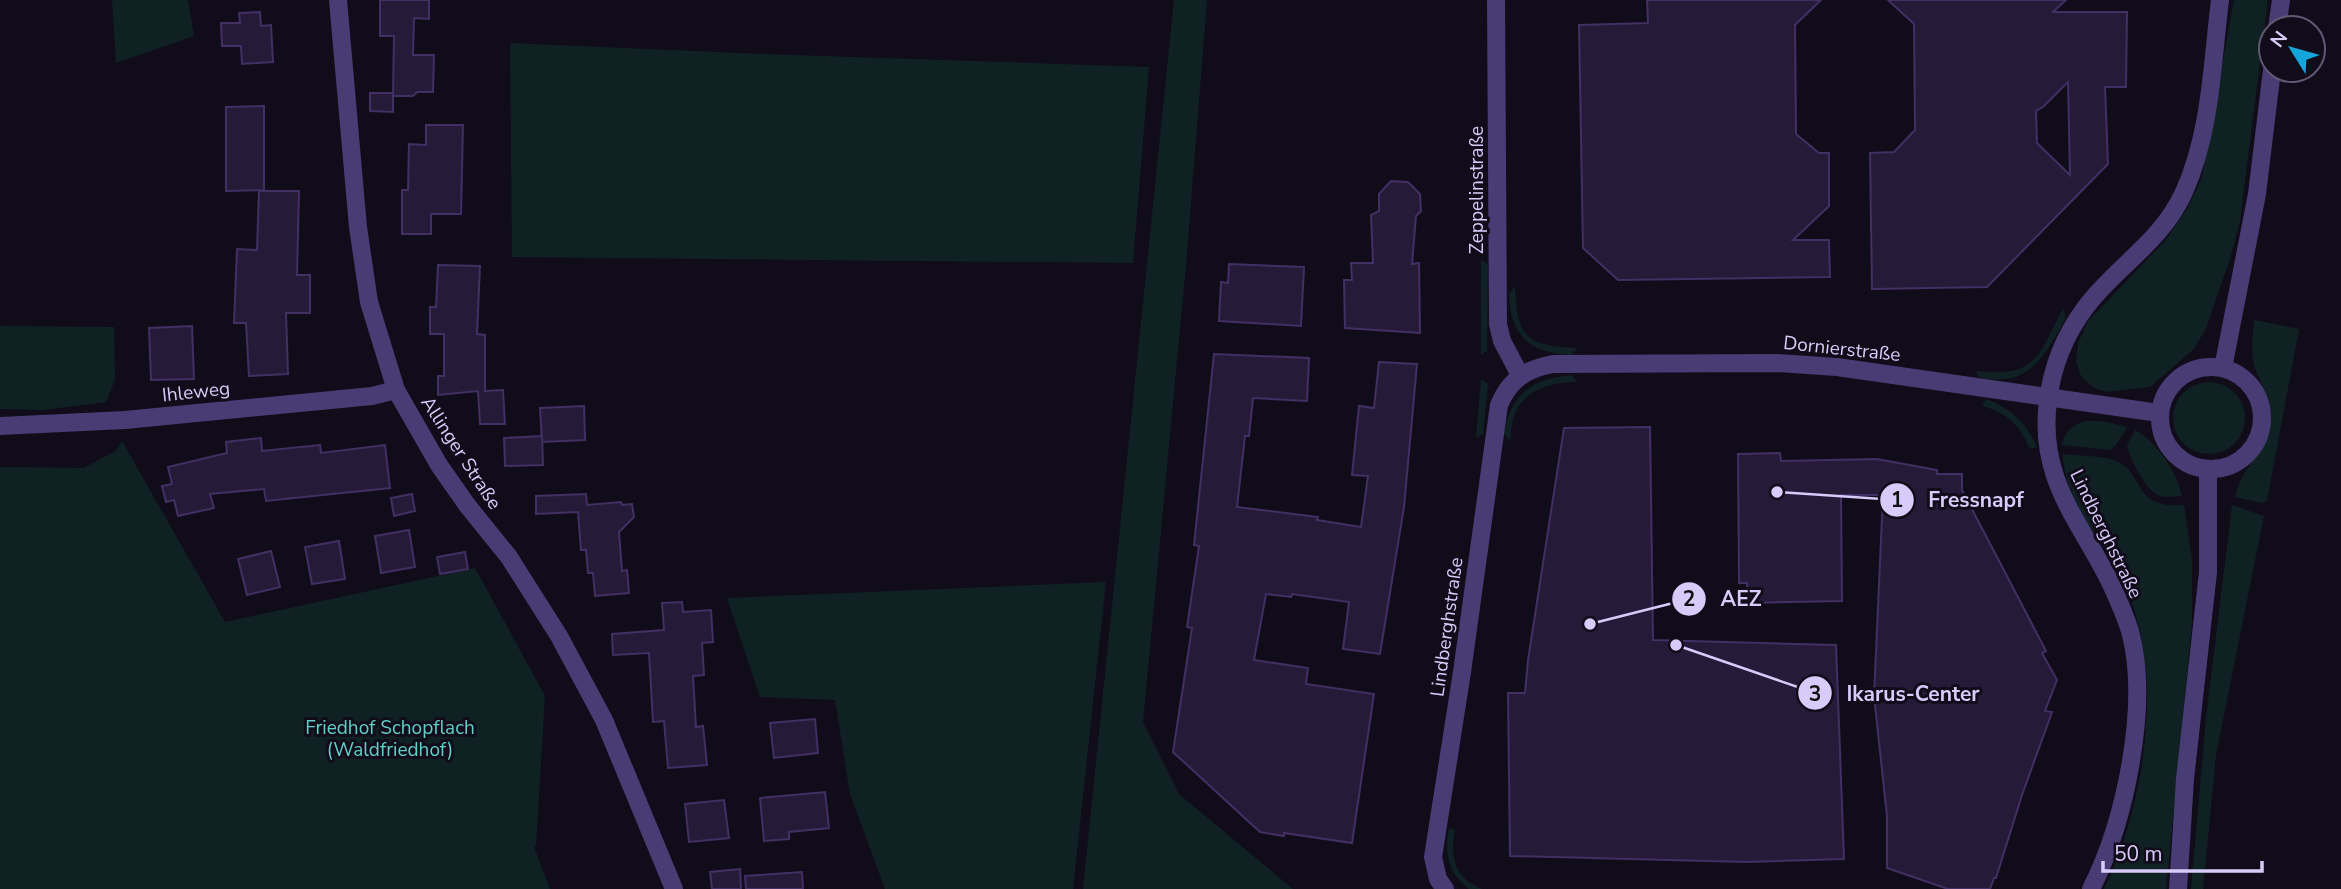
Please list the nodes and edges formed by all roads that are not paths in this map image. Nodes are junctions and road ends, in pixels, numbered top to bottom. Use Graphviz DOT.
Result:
graph roads {
  1 [pos="338,0"];
  2 [pos="1496,0"];
  3 [pos="2220,0"];
  4 [pos="2270,84"];
  5 [pos="2223,368"];
  6 [pos="1520,375"];
  7 [pos="396,390"];
  8 [pos="2048,399"];
  9 [pos="2159,413"];
  10 [pos="0,426"];
  11 [pos="2208,469"];
  12 [pos="674,889"];
  13 [pos="1445,889"];
  14 [pos="2091,889"];
  15 [pos="2178,889"];
  1 -- 7 [label="street, Allinger Straße"];
  2 -- 6 [label="street, Zeppelinstraße"];
  3 -- 8 [label="street, Lindberghstraße"];
  4 -- 5 [label="street"];
  5 -- 9 [label="street"];
  5 -- 11 [label="street"];
  6 -- 8 [label="street, Dornierstraße"];
  6 -- 13 [label="street, Lindberghstraße"];
  7 -- 10 [label="street, Ihleweg"];
  7 -- 12 [label="street, Allinger Straße"];
  8 -- 9 [label="street, Dornierstraße"];
  8 -- 14 [label="street, Lindberghstraße"];
  9 -- 11 [label="street"];
  11 -- 15 [label="street"];
}
